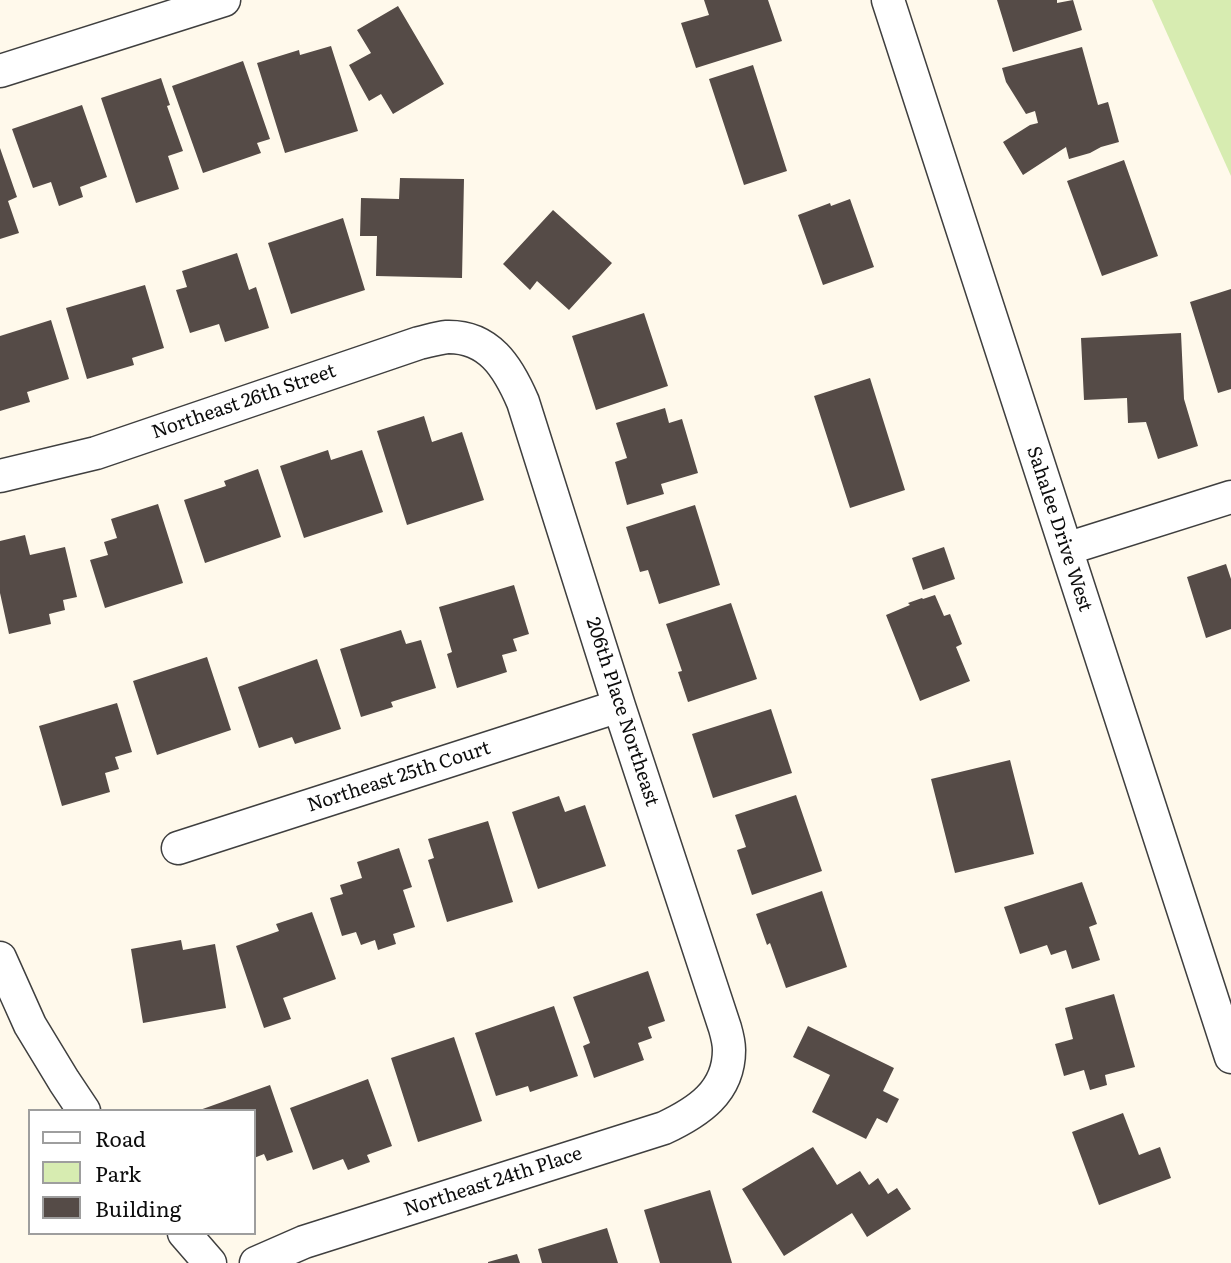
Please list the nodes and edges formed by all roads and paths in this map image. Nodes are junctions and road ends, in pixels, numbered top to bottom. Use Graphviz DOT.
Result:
graph roads {
  1 [pos="224,0"];
  2 [pos="888,0"];
  3 [pos="0,71"];
  4 [pos="487,348"];
  5 [pos="0,476"];
  6 [pos="1231,497"];
  7 [pos="1066,549"];
  8 [pos="619,706"];
  9 [pos="178,848"];
  10 [pos="0,958"];
  11 [pos="1231,1057"];
  12 [pos="721,1085"];
  13 [pos="83,1109"];
  14 [pos="186,1235"];
  15 [pos="210,1263"];
  16 [pos="256,1263"];
  1 -- 3 [label="street"];
  2 -- 7 [label="street, Sahalee Drive West"];
  4 -- 5 [label="street, Northeast 26th Street"];
  4 -- 8 [label="street, 206th Place Northeast"];
  6 -- 7 [label="street"];
  7 -- 11 [label="street, Sahalee Drive West"];
  8 -- 9 [label="street, Northeast 25th Court"];
  8 -- 12 [label="street, 206th Place Northeast"];
  10 -- 13 [label="street"];
  12 -- 16 [label="street, Northeast 24th Place"];
  14 -- 15 [label="street"];
}
